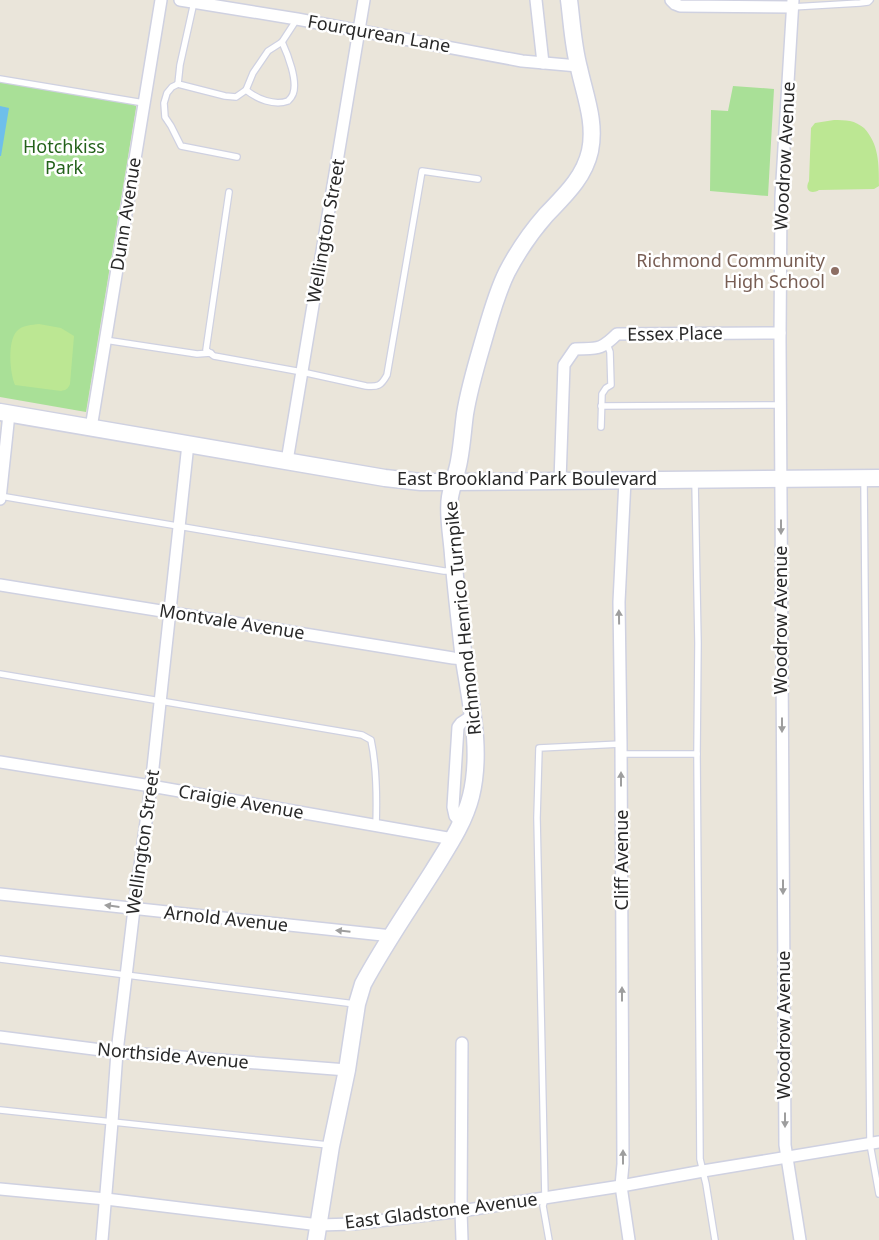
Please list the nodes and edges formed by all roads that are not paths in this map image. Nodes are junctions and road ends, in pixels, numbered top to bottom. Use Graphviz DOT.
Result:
graph roads {
  1 [pos="161,0"];
  2 [pos="180,0"];
  3 [pos="364,0"];
  4 [pos="536,0"];
  5 [pos="569,0"];
  6 [pos="671,0"];
  7 [pos="870,0"];
  8 [pos="194,1"];
  9 [pos="793,4"];
  10 [pos="297,19"];
  11 [pos="360,31"];
  12 [pos="282,42"];
  13 [pos="543,62"];
  14 [pos="578,66"];
  15 [pos="0,79"];
  16 [pos="178,84"];
  17 [pos="246,90"];
  18 [pos="144,103"];
  19 [pos="237,157"];
  20 [pos="478,179"];
  21 [pos="229,192"];
  22 [pos="780,332"];
  23 [pos="106,340"];
  24 [pos="607,344"];
  25 [pos="211,353"];
  26 [pos="302,372"];
  27 [pos="781,405"];
  28 [pos="601,406"];
  29 [pos="4,413"];
  30 [pos="600,427"];
  31 [pos="91,428"];
  32 [pos="188,444"];
  33 [pos="287,462"];
  34 [pos="872,478"];
  35 [pos="780,479"];
  36 [pos="625,480"];
  37 [pos="695,480"];
  38 [pos="560,481"];
  39 [pos="453,482"];
  40 [pos="0,497"];
  41 [pos="180,526"];
  42 [pos="455,571"];
  43 [pos="0,585"];
  44 [pos="171,612"];
  45 [pos="464,659"];
  46 [pos="0,674"];
  47 [pos="160,702"];
  48 [pos="621,749"];
  49 [pos="697,754"];
  50 [pos="0,762"];
  51 [pos="151,786"];
  52 [pos="376,826"];
  53 [pos="453,840"];
  54 [pos="0,894"];
  55 [pos="134,909"];
  56 [pos="392,936"];
  57 [pos="0,959"];
  58 [pos="126,975"];
  59 [pos="358,1004"];
  60 [pos="0,1037"];
  61 [pos="462,1043"];
  62 [pos="117,1052"];
  63 [pos="347,1070"];
  64 [pos="0,1110"];
  65 [pos="112,1122"];
  66 [pos="874,1143"];
  67 [pos="331,1146"];
  68 [pos="787,1158"];
  69 [pos="702,1171"];
  70 [pos="621,1186"];
  71 [pos="0,1189"];
  72 [pos="879,1194"];
  73 [pos="544,1198"];
  74 [pos="106,1200"];
  75 [pos="461,1210"];
  76 [pos="318,1233"];
  77 [pos="102,1240"];
  78 [pos="462,1240"];
  79 [pos="549,1240"];
  80 [pos="629,1240"];
  81 [pos="715,1240"];
  82 [pos="800,1240"];
  1 -- 18 [label="street, Dunn Avenue"];
  2 -- 8 [label="street, Fourqurean Lane"];
  3 -- 11 [label="street, Wellington Street"];
  4 -- 13 [label="street"];
  5 -- 14 [label="street, Richmond Henrico Turnpike"];
  6 -- 9 [label="street"];
  7 -- 9 [label="lane"];
  8 -- 10 [label="street, Fourqurean Lane"];
  8 -- 16 [label="lane"];
  9 -- 22 [label="street, Woodrow Avenue"];
  10 -- 11 [label="street, Fourqurean Lane"];
  10 -- 12 [label="lane"];
  11 -- 13 [label="street, Fourqurean Lane"];
  11 -- 26 [label="street, Wellington Street"];
  12 -- 17 [label="lane"];
  12 -- 17 [label="lane"];
  13 -- 14 [label="street, Fourqurean Lane"];
  14 -- 39 [label="street, Richmond Henrico Turnpike"];
  15 -- 18 [label="lane"];
  16 -- 17 [label="lane"];
  16 -- 19 [label="lane"];
  18 -- 23 [label="street, Dunn Avenue"];
  20 -- 26 [label="lane"];
  21 -- 25 [label="lane"];
  22 -- 24 [label="street, Essex Place"];
  22 -- 27 [label="street, Woodrow Avenue"];
  23 -- 25 [label="lane"];
  23 -- 31 [label="street, Dunn Avenue"];
  24 -- 28 [label="lane"];
  24 -- 38 [label="street, Essex Place"];
  25 -- 26 [label="lane"];
  26 -- 33 [label="street, Wellington Street"];
  27 -- 28 [label="lane"];
  27 -- 35 [label="street, Woodrow Avenue"];
  28 -- 30 [label="lane"];
  29 -- 31 [label="street, East Brookland Park Boulevard"];
  29 -- 40 [label="street"];
  31 -- 32 [label="street, East Brookland Park Boulevard"];
  32 -- 33 [label="street, East Brookland Park Boulevard"];
  32 -- 41 [label="street, Wellington Street"];
  33 -- 39 [label="street, East Brookland Park Boulevard"];
  34 -- 35 [label="street, East Brookland Park Boulevard"];
  34 -- 66 [label="lane"];
  35 -- 37 [label="street, East Brookland Park Boulevard"];
  35 -- 68 [label="street, Woodrow Avenue, one-way"];
  36 -- 37 [label="street, East Brookland Park Boulevard"];
  36 -- 38 [label="street, East Brookland Park Boulevard"];
  48 -- 36 [label="street, Cliff Avenue, one-way"];
  37 -- 49 [label="lane"];
  38 -- 39 [label="street, East Brookland Park Boulevard"];
  39 -- 42 [label="street, Richmond Henrico Turnpike"];
  40 -- 41 [label="lane"];
  41 -- 42 [label="lane"];
  41 -- 44 [label="street, Wellington Street"];
  42 -- 45 [label="street, Richmond Henrico Turnpike"];
  43 -- 44 [label="street, Montvale Avenue"];
  44 -- 45 [label="street, Montvale Avenue"];
  44 -- 47 [label="street, Wellington Street"];
  45 -- 53 [label="street, Richmond Henrico Turnpike"];
  46 -- 47 [label="lane"];
  47 -- 51 [label="street, Wellington Street"];
  47 -- 52 [label="lane"];
  48 -- 49 [label="lane"];
  70 -- 48 [label="street, Cliff Avenue, one-way"];
  48 -- 73 [label="lane"];
  49 -- 69 [label="lane"];
  50 -- 51 [label="street, Craigie Avenue"];
  51 -- 52 [label="street, Craigie Avenue"];
  51 -- 55 [label="street, Wellington Street"];
  52 -- 53 [label="street, Craigie Avenue"];
  53 -- 56 [label="street, Richmond Henrico Turnpike"];
  55 -- 54 [label="street, Arnold Avenue, one-way"];
  56 -- 55 [label="street, Arnold Avenue, one-way"];
  55 -- 58 [label="street, Wellington Street"];
  56 -- 59 [label="street, Richmond Henrico Turnpike"];
  57 -- 58 [label="lane"];
  58 -- 59 [label="lane"];
  58 -- 62 [label="street, Wellington Street"];
  59 -- 63 [label="street, Richmond Henrico Turnpike"];
  60 -- 62 [label="street, Northside Avenue"];
  61 -- 75 [label="street"];
  62 -- 63 [label="street, Northside Avenue"];
  62 -- 65 [label="street, Wellington Street"];
  63 -- 67 [label="street, Richmond Henrico Turnpike"];
  64 -- 65 [label="lane"];
  65 -- 67 [label="lane"];
  65 -- 74 [label="street, Wellington Street"];
  66 -- 68 [label="street, East Gladstone Avenue"];
  66 -- 72 [label="lane"];
  67 -- 76 [label="street, Richmond Henrico Turnpike"];
  68 -- 69 [label="street, East Gladstone Avenue"];
  68 -- 82 [label="street, Woodrow Avenue"];
  69 -- 70 [label="street, East Gladstone Avenue"];
  69 -- 81 [label="lane"];
  70 -- 73 [label="street, East Gladstone Avenue"];
  70 -- 80 [label="street, Cliff Avenue"];
  71 -- 74 [label="street, East Gladstone Avenue"];
  73 -- 75 [label="street, East Gladstone Avenue"];
  73 -- 79 [label="lane"];
  74 -- 76 [label="street, East Gladstone Avenue"];
  74 -- 77 [label="street, Wellington Street"];
  75 -- 76 [label="street, East Gladstone Avenue"];
  75 -- 78 [label="street"];
}
